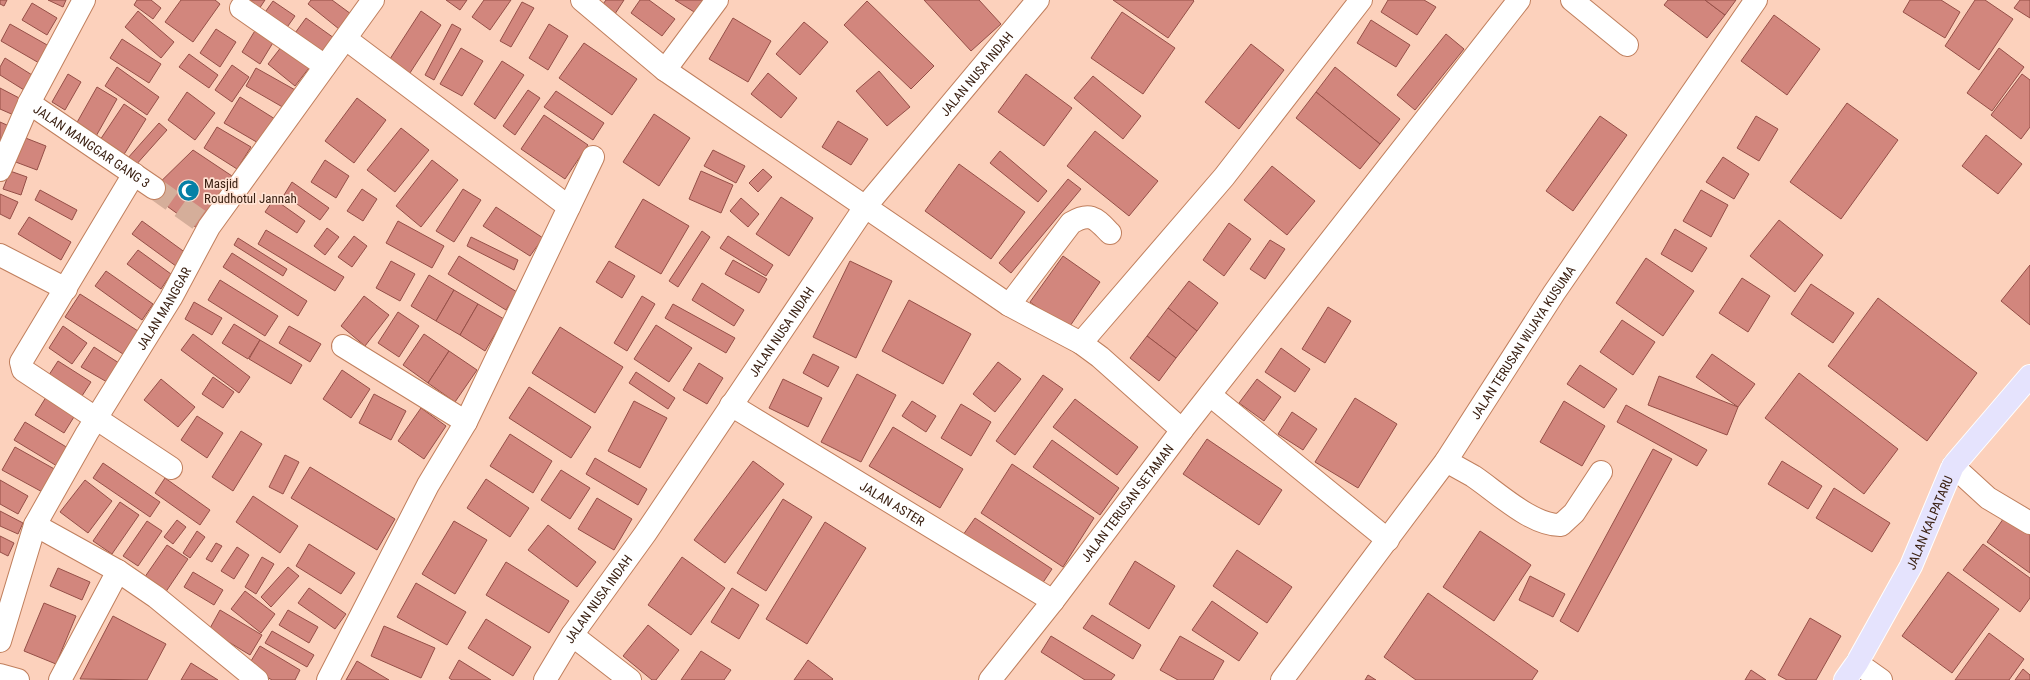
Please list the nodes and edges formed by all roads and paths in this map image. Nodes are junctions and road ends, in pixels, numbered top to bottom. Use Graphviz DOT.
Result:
graph roads {
  1 [pos="84,0"];
  2 [pos="373,0"];
  3 [pos="582,0"];
  4 [pos="717,0"];
  5 [pos="1038,0"];
  6 [pos="1361,0"];
  7 [pos="1519,0"];
  8 [pos="1572,0"];
  9 [pos="1756,0"];
  10 [pos="242,8"];
  11 [pos="346,39"];
  12 [pos="1627,45"];
  13 [pos="325,66"];
  14 [pos="665,70"];
  15 [pos="29,103"];
  16 [pos="593,157"];
  17 [pos="0,170"];
  18 [pos="134,174"];
  19 [pos="154,188"];
  20 [pos="570,207"];
  21 [pos="865,207"];
  22 [pos="1110,233"];
  23 [pos="0,255"];
  24 [pos="66,289"];
  25 [pos="1009,305"];
  26 [pos="1081,343"];
  27 [pos="343,346"];
  28 [pos="2030,376"];
  29 [pos="1210,395"];
  30 [pos="731,405"];
  31 [pos="96,418"];
  32 [pos="466,422"];
  33 [pos="1182,430"];
  34 [pos="1446,461"];
  35 [pos="1953,466"];
  36 [pos="172,468"];
  37 [pos="1601,472"];
  38 [pos="2030,523"];
  39 [pos="35,525"];
  40 [pos="1388,540"];
  41 [pos="118,571"];
  42 [pos="1053,601"];
  43 [pos="572,635"];
  44 [pos="0,641"];
  45 [pos="1851,671"];
  46 [pos="0,675"];
  47 [pos="18,680"];
  48 [pos="60,680"];
  49 [pos="257,680"];
  50 [pos="328,680"];
  51 [pos="546,680"];
  52 [pos="630,680"];
  53 [pos="990,680"];
  54 [pos="1282,680"];
  55 [pos="1881,680"];
  1 -- 15 [label="street"];
  2 -- 11 [label="street, JALAN MANGGAR"];
  3 -- 14 [label="street, JALAN TERUSAN SETAMAN"];
  4 -- 14 [label="street"];
  5 -- 21 [label="street, JALAN NUSA INDAH"];
  6 -- 26 [label="street"];
  7 -- 29 [label="street"];
  8 -- 12 [label="street"];
  9 -- 34 [label="street, JALAN TERUSAN WIJAYA KUSUMA"];
  10 -- 13 [label="street"];
  11 -- 13 [label="street, JALAN MANGGAR"];
  11 -- 20 [label="street"];
  13 -- 31 [label="street, JALAN MANGGAR"];
  14 -- 21 [label="street, JALAN TERUSAN SETAMAN"];
  15 -- 17 [label="street"];
  15 -- 18 [label="street, JALAN MANGGAR GANG 3"];
  16 -- 20 [label="street"];
  18 -- 19 [label="street, JALAN MANGGAR GANG 3"];
  18 -- 24 [label="street"];
  20 -- 32 [label="street"];
  21 -- 25 [label="street, JALAN TERUSAN SETAMAN"];
  21 -- 30 [label="street, JALAN NUSA INDAH"];
  22 -- 25 [label="street"];
  23 -- 24 [label="street"];
  24 -- 31 [label="street"];
  25 -- 26 [label="street, JALAN TERUSAN SETAMAN"];
  26 -- 33 [label="street, JALAN TERUSAN SETAMAN"];
  27 -- 32 [label="street"];
  28 -- 35 [label="main road, JALAN KALPATARU"];
  29 -- 33 [label="street"];
  29 -- 40 [label="street"];
  30 -- 42 [label="street, JALAN ASTER"];
  30 -- 43 [label="street, JALAN NUSA INDAH"];
  31 -- 36 [label="street"];
  31 -- 39 [label="street, JALAN MANGGAR"];
  32 -- 50 [label="street"];
  33 -- 42 [label="street, JALAN TERUSAN SETAMAN"];
  34 -- 37 [label="street"];
  34 -- 40 [label="street, JALAN TERUSAN WIJAYA KUSUMA"];
  35 -- 38 [label="street"];
  35 -- 45 [label="main road, JALAN KALPATARU"];
  39 -- 41 [label="street"];
  39 -- 44 [label="street, JALAN MANGGAR"];
  40 -- 54 [label="street, JALAN TERUSAN WIJAYA KUSUMA"];
  41 -- 48 [label="street"];
  41 -- 49 [label="street"];
  42 -- 53 [label="street, JALAN TERUSAN SETAMAN"];
  43 -- 51 [label="street, JALAN NUSA INDAH"];
  43 -- 52 [label="street"];
  45 -- 55 [label="street"];
  46 -- 47 [label="street"];
}
